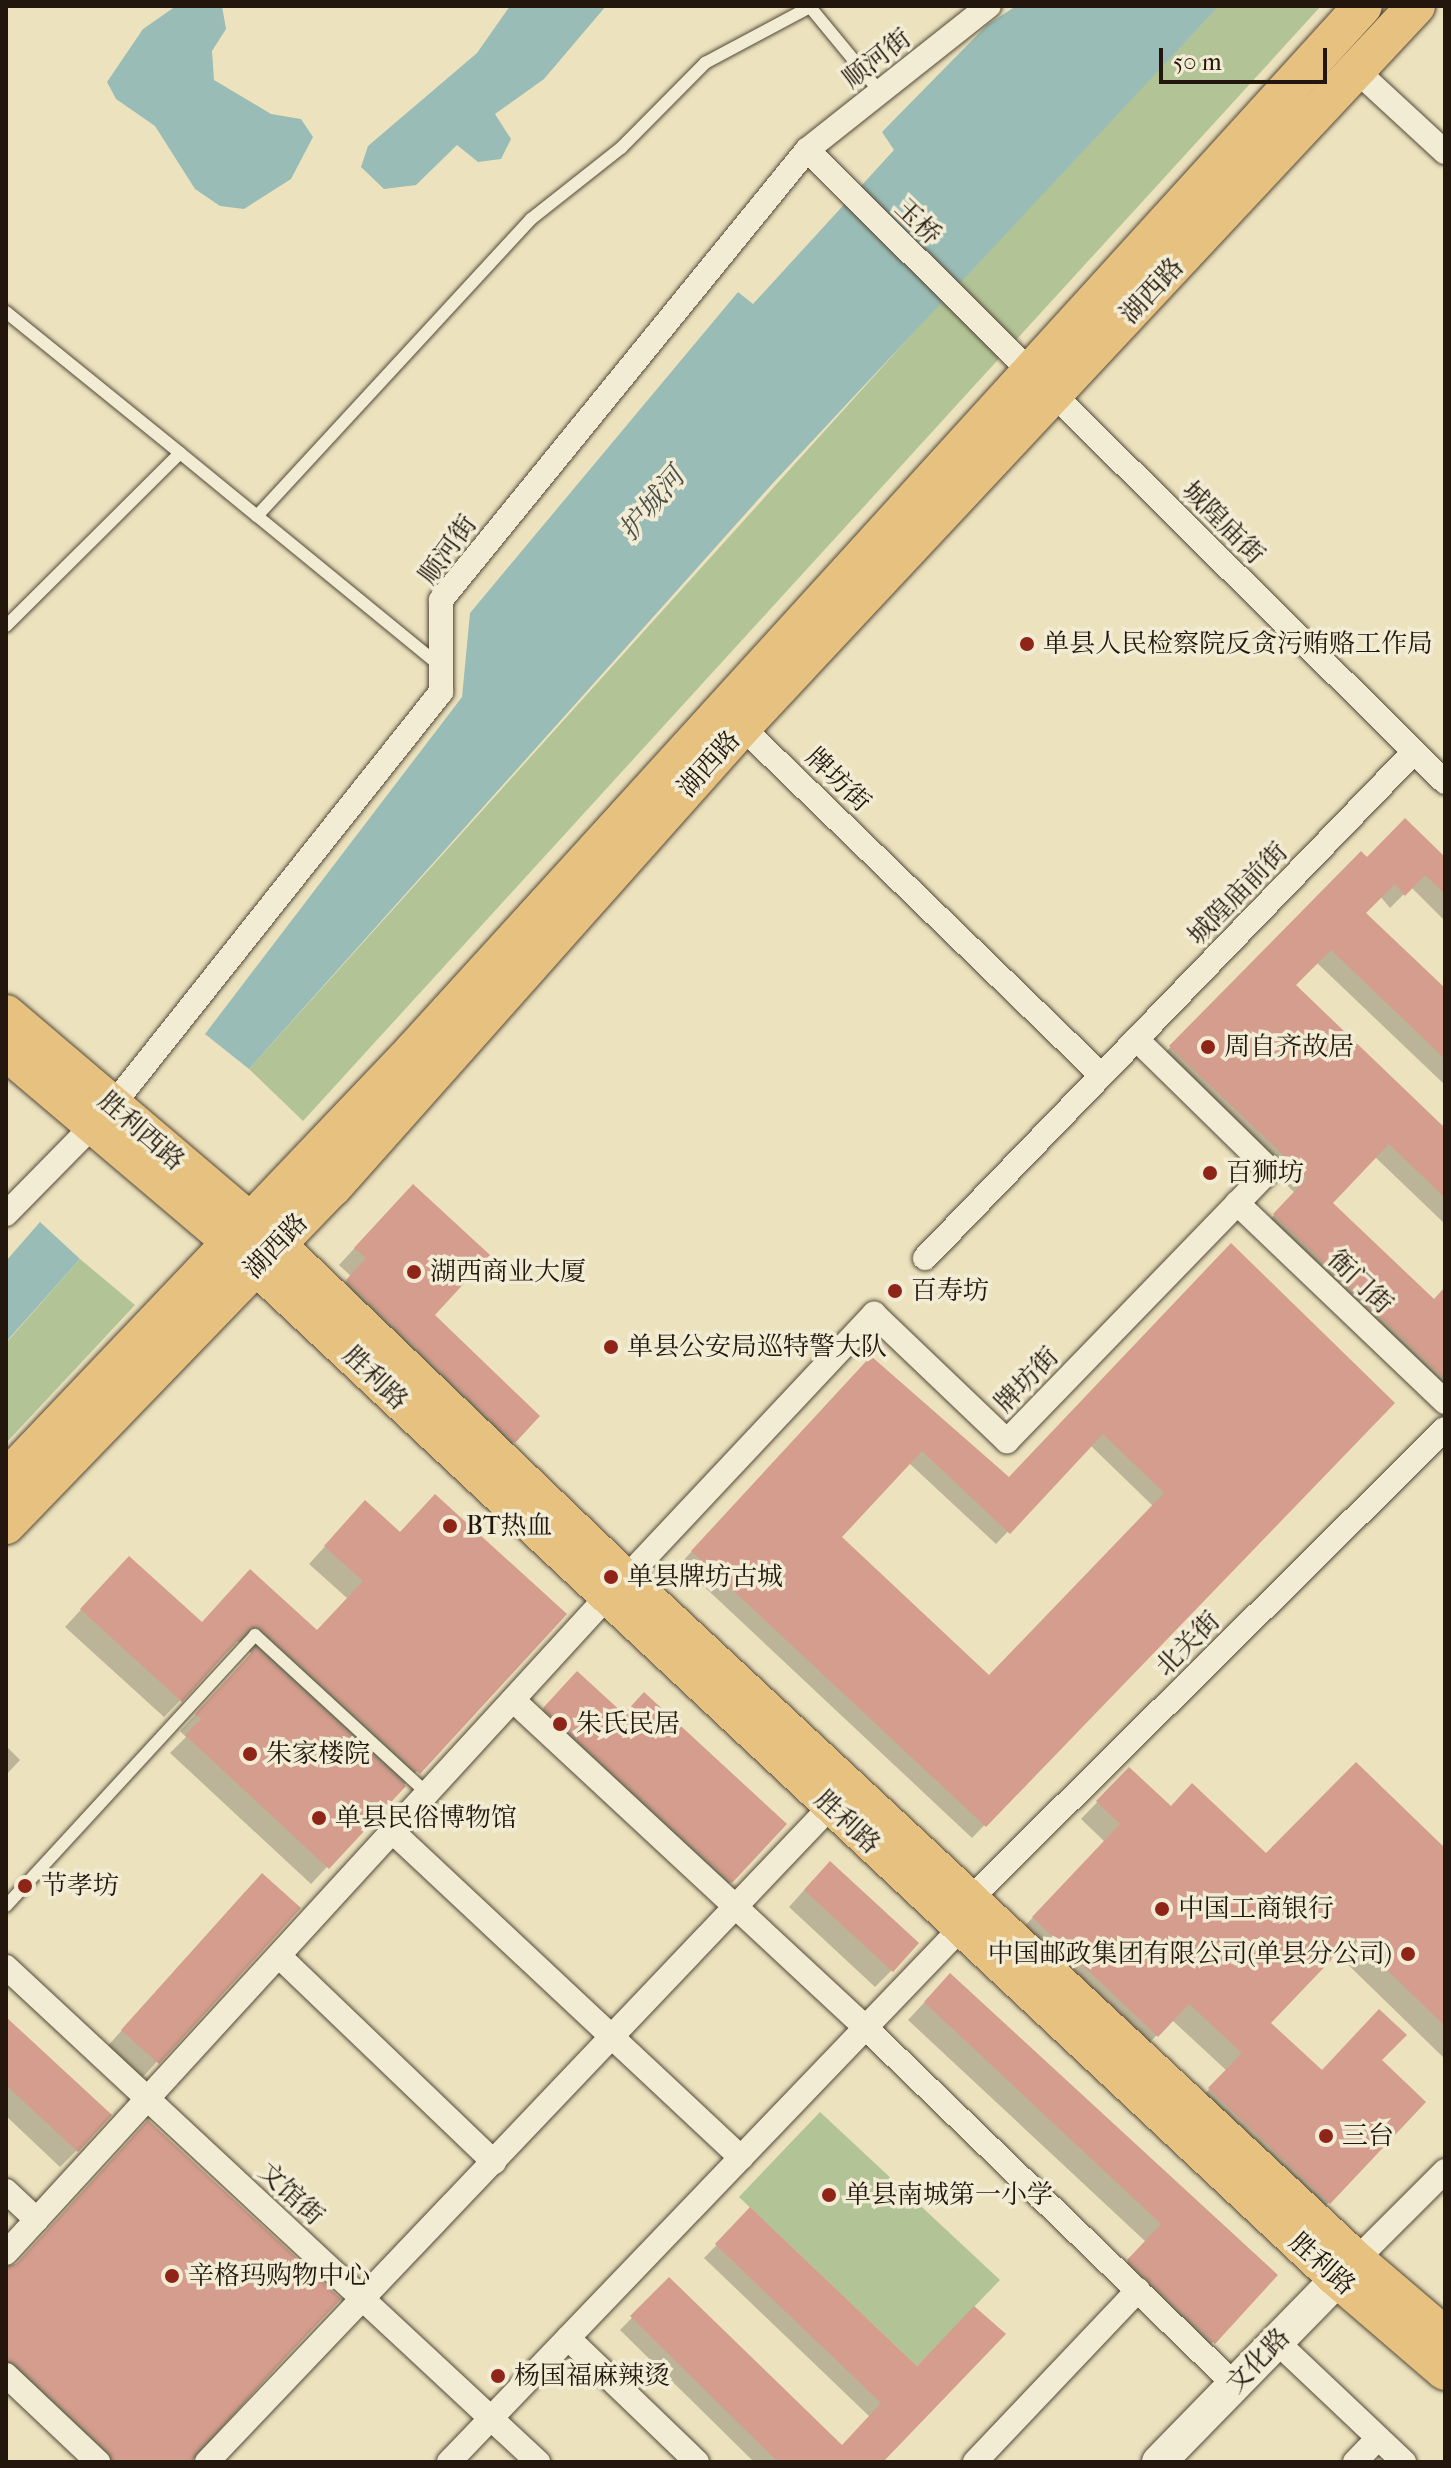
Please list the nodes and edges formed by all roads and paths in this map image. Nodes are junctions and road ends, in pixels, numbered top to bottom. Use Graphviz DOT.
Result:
graph roads {
  1 [pos="989,6"];
  2 [pos="1363,6"];
  3 [pos="1416,6"];
  4 [pos="1356,70"];
  5 [pos="880,92"];
  6 [pos="807,150"];
  7 [pos="1445,152"];
  8 [pos="962,304"];
  9 [pos="6,312"];
  10 [pos="1041,383"];
  11 [pos="180,453"];
  12 [pos="257,516"];
  13 [pos="6,626"];
  14 [pos="441,666"];
  15 [pos="742,727"];
  16 [pos="1414,752"];
  17 [pos="1445,782"];
  18 [pos="6,1014"];
  19 [pos="1136,1039"];
  20 [pos="6,1051"];
  21 [pos="1101,1075"];
  22 [pos="102,1116"];
  23 [pos="1237,1203"];
  24 [pos="6,1214"];
  25 [pos="254,1244"];
  26 [pos="925,1258"];
  27 [pos="1445,1402"];
  28 [pos="1445,1429"];
  29 [pos="6,1479"];
  30 [pos="6,1525"];
  31 [pos="616,1588"];
  32 [pos="513,1700"];
  33 [pos="428,1794"];
  34 [pos="830,1807"];
  35 [pos="393,1832"];
  36 [pos="6,1906"];
  37 [pos="736,1907"];
  38 [pos="966,1914"];
  39 [pos="279,1956"];
  40 [pos="6,1967"];
  41 [pos="866,2028"];
  42 [pos="612,2037"];
  43 [pos="149,2100"];
  44 [pos="741,2158"];
  45 [pos="494,2162"];
  46 [pos="1445,2171"];
  47 [pos="6,2191"];
  48 [pos="37,2220"];
  49 [pos="6,2253"];
  50 [pos="1347,2270"];
  51 [pos="1138,2290"];
  52 [pos="363,2300"];
  53 [pos="1445,2336"];
  54 [pos="568,2338"];
  55 [pos="1277,2342"];
  56 [pos="1445,2371"];
  57 [pos="6,2375"];
  58 [pos="1235,2385"];
  59 [pos="491,2418"];
  60 [pos="1378,2438"];
  61 [pos="98,2462"];
  62 [pos="207,2462"];
  63 [pos="449,2462"];
  64 [pos="538,2462"];
  65 [pos="697,2462"];
  66 [pos="975,2462"];
  67 [pos="1159,2462"];
  68 [pos="1355,2462"];
  69 [pos="1404,2462"];
  1 -- 5 [label="street, 顺河街"];
  2 -- 10 [label="main road, 湖西路"];
  3 -- 4 [label="main road, 湖西路"];
  4 -- 7 [label="street"];
  4 -- 10 [label="main road, 湖西路"];
  5 -- 6 [label="street, 顺河街"];
  5 -- 12 [label="lane"];
  6 -- 8 [label="street, 玉桥"];
  6 -- 14 [label="street, 顺河街"];
  8 -- 10 [label="street, 城隍庙街"];
  9 -- 11 [label="lane"];
  10 -- 15 [label="main road, 湖西路"];
  10 -- 16 [label="street, 城隍庙街"];
  10 -- 25 [label="main road, 湖西路"];
  11 -- 12 [label="lane"];
  11 -- 13 [label="lane"];
  12 -- 14 [label="lane"];
  14 -- 22 [label="street, 顺河街"];
  15 -- 21 [label="street, 牌坊街"];
  15 -- 25 [label="main road, 湖西路"];
  16 -- 17 [label="street, 城隍庙街"];
  16 -- 19 [label="street, 城隍庙前街"];
  18 -- 22 [label="main road, 胜利西路"];
  19 -- 21 [label="street, 城隍庙前街"];
  19 -- 23 [label="street, 牌坊街"];
  20 -- 22 [label="main road, 胜利西路"];
  21 -- 26 [label="street, 城隍庙前街"];
  22 -- 24 [label="street, 顺河街"];
  22 -- 25 [label="main road, 胜利西路"];
  23 -- 27 [label="street, 衙门街"];
  23 -- 31 [label="street, 牌坊街"];
  25 -- 29 [label="main road, 湖西路"];
  25 -- 30 [label="main road, 湖西路"];
  25 -- 31 [label="main road, 胜利路"];
  28 -- 38 [label="street, 北关街"];
  31 -- 32 [label="street"];
  31 -- 34 [label="main road, 胜利路"];
  31 -- 38 [label="main road, 胜利路"];
  32 -- 33 [label="street"];
  32 -- 37 [label="street"];
  33 -- 35 [label="street"];
  33 -- 36 [label="lane"];
  34 -- 37 [label="street"];
  34 -- 38 [label="main road, 胜利路"];
  35 -- 39 [label="street"];
  35 -- 42 [label="street"];
  37 -- 41 [label="street"];
  37 -- 42 [label="street"];
  38 -- 41 [label="street, 北关街"];
  38 -- 50 [label="main road, 胜利路"];
  39 -- 43 [label="street"];
  39 -- 45 [label="street"];
  40 -- 43 [label="street, 文馆街"];
  41 -- 44 [label="street, 北关街"];
  41 -- 51 [label="street"];
  42 -- 44 [label="street"];
  42 -- 45 [label="street"];
  43 -- 48 [label="street"];
  43 -- 52 [label="street, 文馆街"];
  44 -- 54 [label="street, 北关街"];
  45 -- 52 [label="street"];
  46 -- 50 [label="street"];
  47 -- 48 [label="street"];
  48 -- 49 [label="street"];
  50 -- 53 [label="main road, 胜利路"];
  50 -- 55 [label="street, 文化路"];
  50 -- 56 [label="main road, 胜利路"];
  51 -- 58 [label="street"];
  51 -- 66 [label="street"];
  52 -- 59 [label="street, 文馆街"];
  52 -- 62 [label="street"];
  54 -- 59 [label="street, 北关街"];
  54 -- 65 [label="street"];
  55 -- 58 [label="street, 文化路"];
  55 -- 60 [label="street"];
  57 -- 61 [label="street"];
  58 -- 67 [label="street, 文化路"];
  59 -- 63 [label="street, 北关街"];
  59 -- 64 [label="street, 文馆街"];
  60 -- 68 [label="street"];
  60 -- 69 [label="street"];
}
